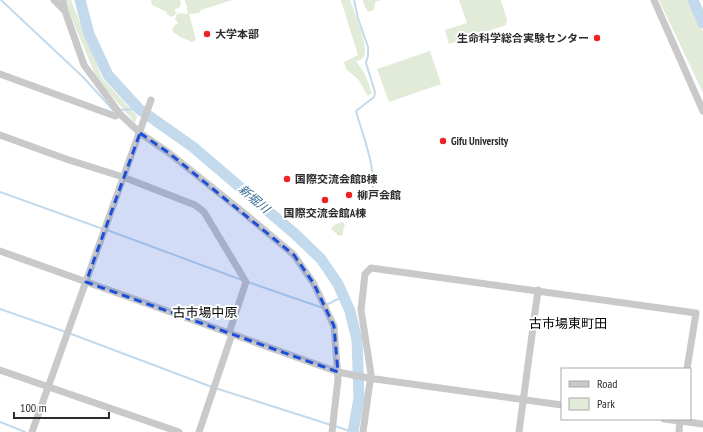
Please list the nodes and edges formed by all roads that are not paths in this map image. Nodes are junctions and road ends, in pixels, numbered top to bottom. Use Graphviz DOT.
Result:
graph roads {
  1 [pos="54,0"];
  2 [pos="63,0"];
  3 [pos="654,0"];
  4 [pos="65,11"];
  5 [pos="0,74"];
  6 [pos="151,100"];
  7 [pos="703,111"];
  8 [pos="120,114"];
  9 [pos="140,132"];
  10 [pos="0,135"];
  11 [pos="123,177"];
  12 [pos="0,251"];
  13 [pos="86,282"];
  14 [pos="538,290"];
  15 [pos="230,334"];
  16 [pos="687,368"];
  17 [pos="0,370"];
  18 [pos="340,373"];
  19 [pos="369,378"];
  20 [pos="48,386"];
  21 [pos="524,400"];
  22 [pos="561,405"];
  23 [pos="680,420"];
  24 [pos="703,424"];
  25 [pos="32,432"];
  26 [pos="179,432"];
  27 [pos="199,432"];
  28 [pos="332,432"];
  29 [pos="363,432"];
  30 [pos="519,432"];
  31 [pos="679,432"];
  1 -- 4 [label="street"];
  2 -- 4 [label="street"];
  3 -- 7 [label="street"];
  4 -- 8 [label="street"];
  5 -- 8 [label="street"];
  6 -- 9 [label="street"];
  8 -- 9 [label="street"];
  9 -- 11 [label="street"];
  9 -- 18 [label="street"];
  10 -- 11 [label="street"];
  11 -- 13 [label="street"];
  11 -- 15 [label="street"];
  12 -- 13 [label="street"];
  13 -- 15 [label="street"];
  13 -- 20 [label="street"];
  14 -- 16 [label="street"];
  14 -- 19 [label="street"];
  14 -- 21 [label="street"];
  15 -- 18 [label="street"];
  15 -- 27 [label="street"];
  17 -- 20 [label="street"];
  18 -- 19 [label="street"];
  18 -- 28 [label="street"];
  19 -- 21 [label="street"];
  19 -- 29 [label="street"];
  20 -- 25 [label="street"];
  20 -- 26 [label="street"];
  21 -- 22 [label="street"];
  21 -- 30 [label="street"];
  23 -- 24 [label="street"];
  23 -- 31 [label="street"];
}
